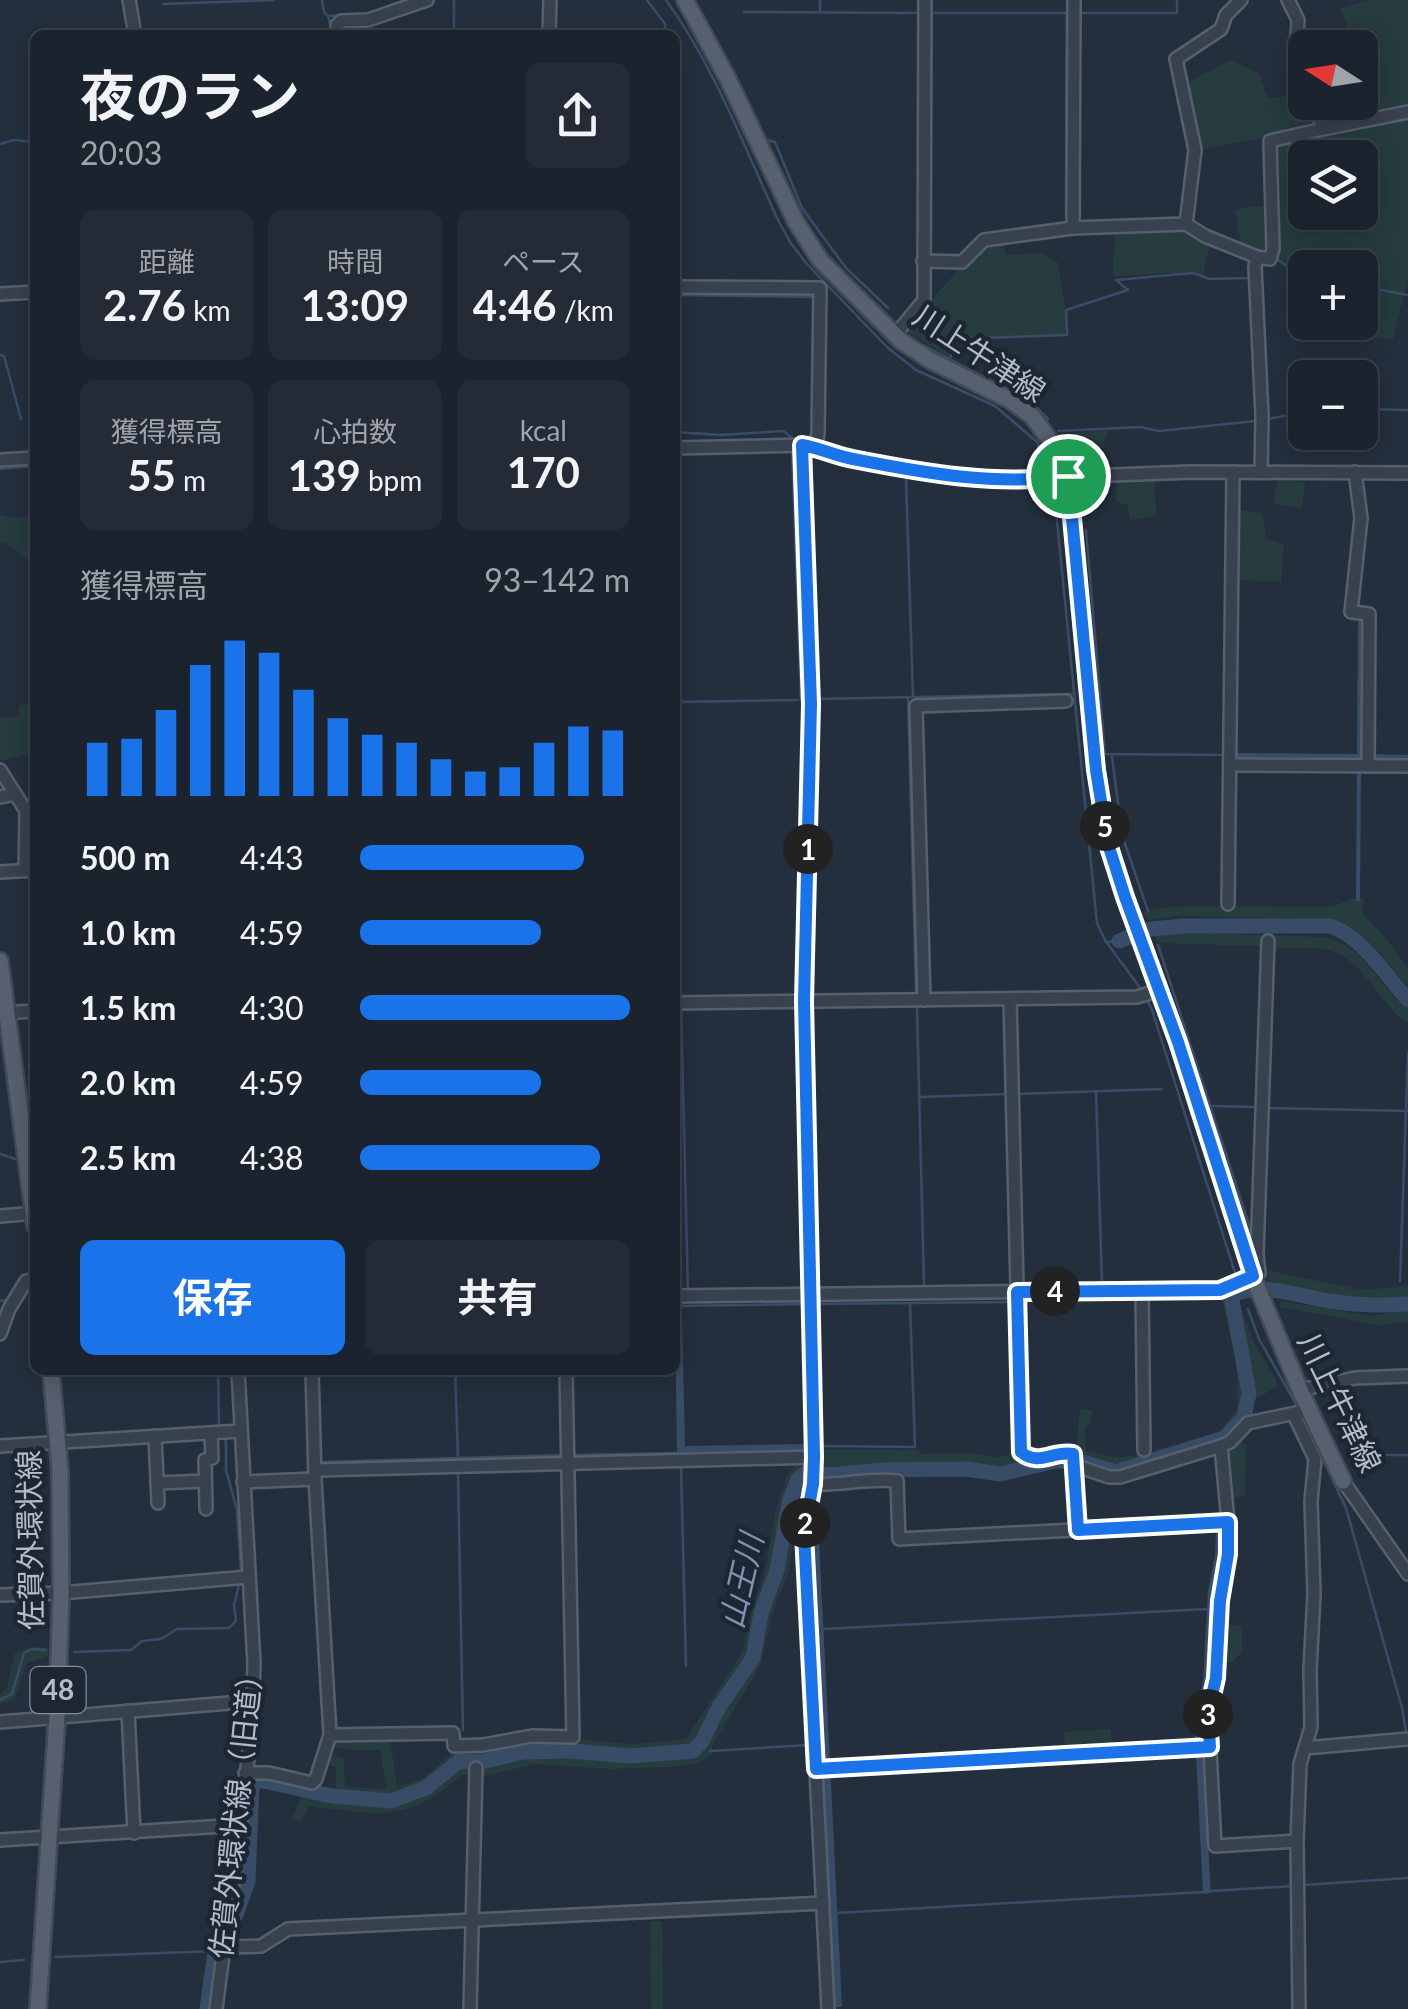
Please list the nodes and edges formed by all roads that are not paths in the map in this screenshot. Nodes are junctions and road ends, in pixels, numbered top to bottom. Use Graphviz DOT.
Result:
graph roads {
  1 [pos="129,0"];
  2 [pos="427,0"];
  3 [pos="550,0"];
  4 [pos="685,0"];
  5 [pos="925,0"];
  6 [pos="1074,0"];
  7 [pos="1241,0"];
  8 [pos="1288,0"];
  9 [pos="134,30"];
  10 [pos="338,30"];
  11 [pos="549,30"];
  12 [pos="1297,30"];
  13 [pos="1408,112"];
  14 [pos="1320,120"];
  15 [pos="1323,129"];
  16 [pos="1186,224"];
  17 [pos="1073,228"];
  18 [pos="1257,257"];
  19 [pos="924,261"];
  20 [pos="680,287"];
  21 [pos="30,292"];
  22 [pos="0,294"];
  23 [pos="895,335"];
  24 [pos="808,446"];
  25 [pos="680,448"];
  26 [pos="30,458"];
  27 [pos="0,460"];
  28 [pos="1233,472"];
  29 [pos="1260,472"];
  30 [pos="1355,472"];
  31 [pos="1408,473"];
  32 [pos="1064,477"];
  33 [pos="1066,700"];
  34 [pos="1364,762"];
  35 [pos="1230,765"];
  36 [pos="1408,766"];
  37 [pos="0,770"];
  38 [pos="15,794"];
  39 [pos="0,796"];
  40 [pos="30,870"];
  41 [pos="0,872"];
  42 [pos="1228,904"];
  43 [pos="1268,942"];
  44 [pos="0,962"];
  45 [pos="2,993"];
  46 [pos="1149,993"];
  47 [pos="1010,999"];
  48 [pos="924,1000"];
  49 [pos="804,1001"];
  50 [pos="680,1003"];
  51 [pos="30,1011"];
  52 [pos="3,1014"];
  53 [pos="30,1191"];
  54 [pos="0,1216"];
  55 [pos="30,1217"];
  56 [pos="1253,1276"];
  57 [pos="30,1280"];
  58 [pos="1142,1290"];
  59 [pos="1017,1292"];
  60 [pos="811,1294"];
  61 [pos="684,1296"];
  62 [pos="0,1334"];
  63 [pos="51,1375"];
  64 [pos="237,1375"];
  65 [pos="312,1375"];
  66 [pos="566,1375"];
  67 [pos="1408,1376"];
  68 [pos="1300,1390"];
  69 [pos="1301,1412"];
  70 [pos="224,1432"];
  71 [pos="156,1436"];
  72 [pos="58,1443"];
  73 [pos="0,1446"];
  74 [pos="1221,1446"];
  75 [pos="1144,1450"];
  76 [pos="814,1460"];
  77 [pos="1074,1460"];
  78 [pos="568,1464"];
  79 [pos="316,1475"];
  80 [pos="1343,1480"];
  81 [pos="206,1481"];
  82 [pos="243,1482"];
  83 [pos="157,1483"];
  84 [pos="813,1484"];
  85 [pos="158,1502"];
  86 [pos="206,1509"];
  87 [pos="1228,1522"];
  88 [pos="1078,1530"];
  89 [pos="1408,1574"];
  90 [pos="248,1577"];
  91 [pos="62,1592"];
  92 [pos="0,1595"];
  93 [pos="253,1701"];
  94 [pos="128,1711"];
  95 [pos="57,1716"];
  96 [pos="0,1722"];
  97 [pos="330,1735"];
  98 [pos="1405,1739"];
  99 [pos="1203,1747"];
  100 [pos="1305,1748"];
  101 [pos="476,1768"];
  102 [pos="816,1769"];
  103 [pos="245,1772"];
  104 [pos="269,1773"];
  105 [pos="274,1790"];
  106 [pos="240,1825"];
  107 [pos="134,1833"];
  108 [pos="49,1838"];
  109 [pos="0,1840"];
  110 [pos="1297,1840"];
  111 [pos="823,1903"];
  112 [pos="472,1919"];
  113 [pos="225,1947"];
  114 [pos="38,2009"];
  115 [pos="216,2009"];
  116 [pos="470,2009"];
  117 [pos="828,2009"];
  118 [pos="1300,2009"];
  1 -- 9 [label="street"];
  2 -- 10 [label="street"];
  3 -- 11 [label="street"];
  4 -- 23 [label="main road, 川上牛津線"];
  5 -- 19 [label="street"];
  6 -- 17 [label="street"];
  7 -- 16 [label="street"];
  8 -- 12 [label="street"];
  13 -- 15 [label="street"];
  14 -- 15 [label="street"];
  15 -- 18 [label="street"];
  16 -- 17 [label="street"];
  16 -- 18 [label="street"];
  17 -- 19 [label="street"];
  18 -- 29 [label="street"];
  19 -- 23 [label="street"];
  20 -- 24 [label="street"];
  21 -- 22 [label="street"];
  23 -- 32 [label="main road, 川上牛津線"];
  24 -- 25 [label="street"];
  24 -- 32 [label="street"];
  24 -- 49 [label="street"];
  26 -- 27 [label="street"];
  28 -- 29 [label="street"];
  28 -- 32 [label="street"];
  28 -- 35 [label="street"];
  29 -- 30 [label="street"];
  30 -- 31 [label="street"];
  30 -- 34 [label="street"];
  32 -- 46 [label="main road, 川上牛津線"];
  33 -- 48 [label="street"];
  34 -- 35 [label="street"];
  34 -- 36 [label="street"];
  35 -- 42 [label="street"];
  37 -- 38 [label="street"];
  38 -- 39 [label="street"];
  38 -- 40 [label="street"];
  40 -- 41 [label="street"];
  43 -- 56 [label="street"];
  44 -- 45 [label="main road"];
  45 -- 52 [label="main road"];
  46 -- 47 [label="street"];
  46 -- 56 [label="main road"];
  47 -- 48 [label="street"];
  47 -- 59 [label="street"];
  48 -- 49 [label="street"];
  49 -- 50 [label="street"];
  49 -- 60 [label="street"];
  51 -- 52 [label="street"];
  52 -- 53 [label="main road"];
  54 -- 55 [label="street"];
  56 -- 58 [label="street"];
  56 -- 68 [label="main road, 川上牛津線"];
  57 -- 62 [label="street"];
  58 -- 59 [label="street"];
  58 -- 75 [label="street"];
  59 -- 60 [label="street"];
  59 -- 77 [label="street"];
  60 -- 61 [label="street"];
  60 -- 76 [label="street"];
  63 -- 72 [label="main road, 佐賀外環状線 / 48"];
  64 -- 70 [label="street, 佐賀外環状線（旧道）"];
  65 -- 79 [label="street"];
  66 -- 78 [label="street"];
  67 -- 68 [label="street"];
  68 -- 69 [label="main road, 川上牛津線"];
  69 -- 74 [label="street"];
  69 -- 80 [label="main road, 川上牛津線"];
  69 -- 100 [label="street"];
  70 -- 71 [label="street"];
  70 -- 81 [label="street"];
  70 -- 82 [label="street, 佐賀外環状線（旧道）"];
  71 -- 72 [label="street"];
  71 -- 83 [label="street"];
  72 -- 73 [label="street"];
  72 -- 91 [label="main road, 佐賀外環状線 / 48"];
  74 -- 77 [label="street"];
  74 -- 87 [label="street"];
  76 -- 78 [label="street"];
  76 -- 84 [label="street"];
  77 -- 88 [label="street"];
  78 -- 79 [label="street"];
  78 -- 97 [label="street"];
  79 -- 82 [label="street"];
  79 -- 97 [label="street"];
  80 -- 89 [label="street, 川上牛津線"];
  81 -- 83 [label="street"];
  81 -- 86 [label="street"];
  82 -- 90 [label="street, 佐賀外環状線（旧道）"];
  83 -- 85 [label="street"];
  84 -- 88 [label="street"];
  84 -- 102 [label="street"];
  87 -- 88 [label="street"];
  87 -- 99 [label="street"];
  90 -- 91 [label="street"];
  90 -- 93 [label="street, 佐賀外環状線（旧道）"];
  91 -- 92 [label="street"];
  91 -- 95 [label="main road, 佐賀外環状線 / 48"];
  93 -- 94 [label="street"];
  93 -- 103 [label="street, 佐賀外環状線（旧道）"];
  94 -- 95 [label="street"];
  94 -- 107 [label="street"];
  95 -- 96 [label="street"];
  95 -- 108 [label="main road, 佐賀外環状線 / 48"];
  97 -- 104 [label="street"];
  98 -- 100 [label="street"];
  99 -- 102 [label="street"];
  99 -- 110 [label="street"];
  100 -- 110 [label="street"];
  101 -- 112 [label="street"];
  102 -- 111 [label="street"];
  103 -- 104 [label="street"];
  103 -- 106 [label="street, 佐賀外環状線（旧道）"];
  104 -- 105 [label="street"];
  106 -- 107 [label="street"];
  106 -- 113 [label="street, 佐賀外環状線（旧道）"];
  107 -- 108 [label="street"];
  108 -- 109 [label="street"];
  108 -- 114 [label="main road, 佐賀外環状線 / 48"];
  110 -- 118 [label="street"];
  111 -- 112 [label="street"];
  111 -- 117 [label="street"];
  112 -- 113 [label="street"];
  112 -- 116 [label="street"];
  113 -- 115 [label="street, 佐賀外環状線（旧道）"];
}
